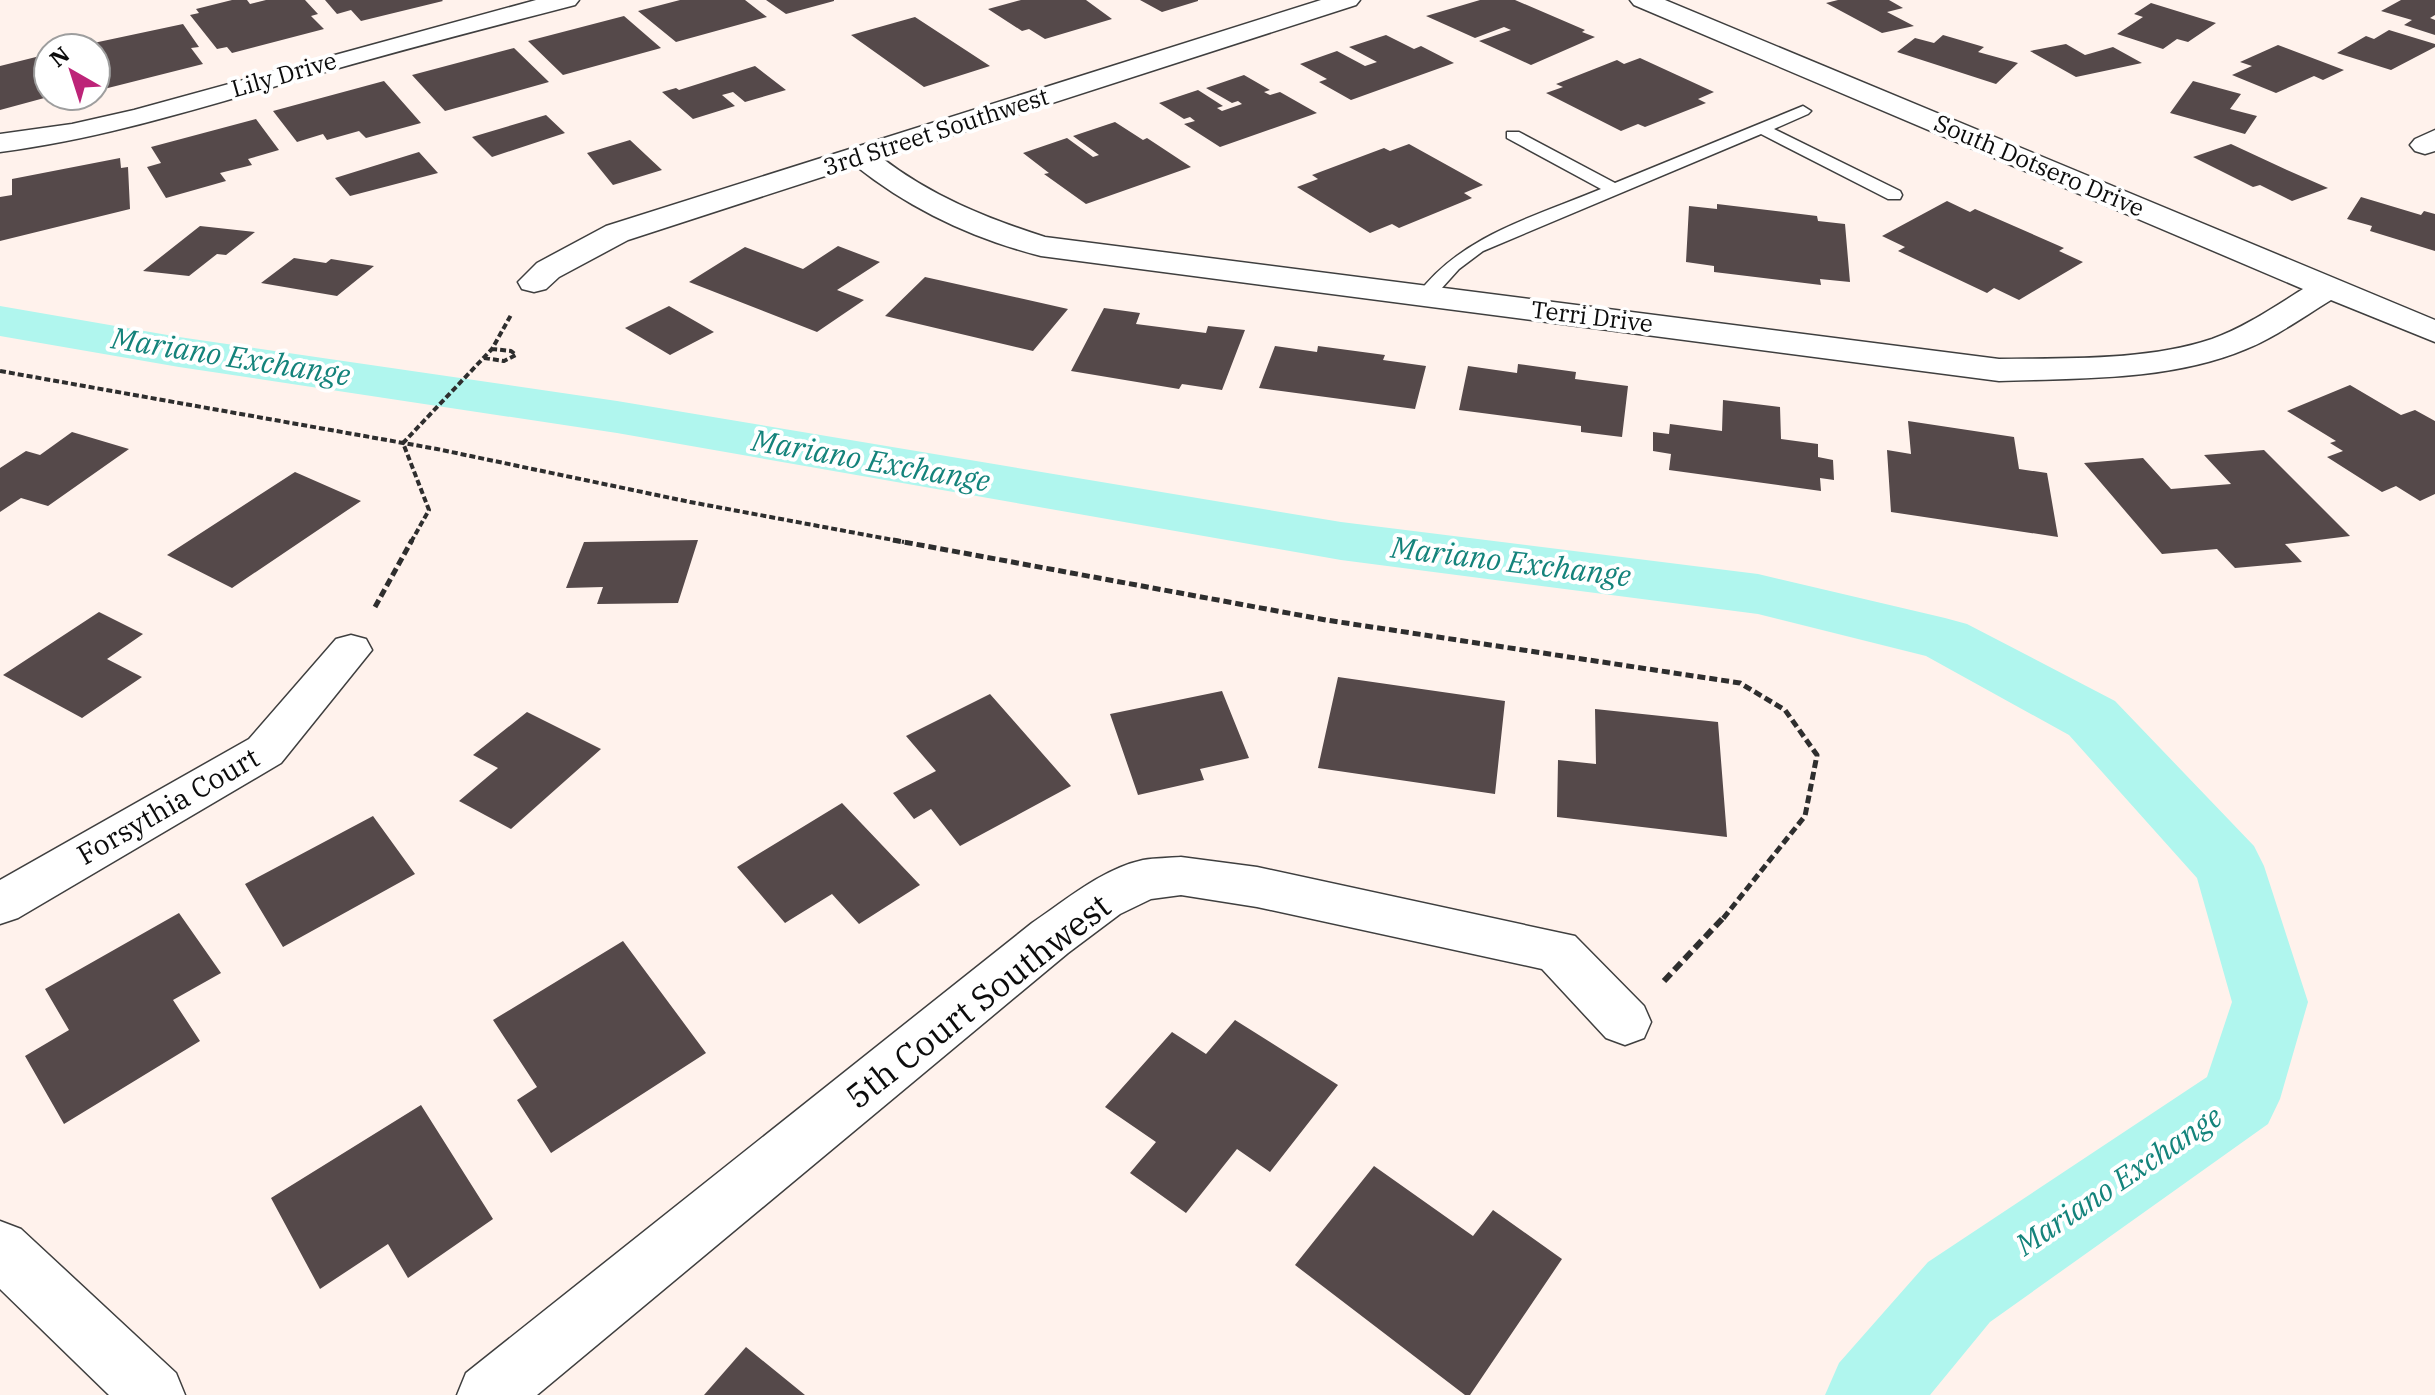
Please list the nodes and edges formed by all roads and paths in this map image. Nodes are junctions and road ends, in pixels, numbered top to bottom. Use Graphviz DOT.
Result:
graph roads {
  1 [pos="566,0"];
  2 [pos="1347,0"];
  3 [pos="1643,0"];
  4 [pos="1803,111"];
  5 [pos="1761,128"];
  6 [pos="1513,135"];
  7 [pos="0,143"];
  8 [pos="861,156"];
  9 [pos="1613,189"];
  10 [pos="1894,195"];
  11 [pos="534,282"];
  12 [pos="2329,287"];
  13 [pos="1426,295"];
  14 [pos="2435,332"];
  15 [pos="481,360"];
  16 [pos="0,371"];
  17 [pos="403,443"];
  18 [pos="351,650"];
  19 [pos="0,904"];
  20 [pos="1625,1022"];
  21 [pos="0,1249"];
  22 [pos="154,1395"];
  23 [pos="488,1395"];
  1 -- 7 [label="street, Lily Drive"];
  2 -- 8 [label="street, 3rd Street Southwest"];
  3 -- 12 [label="street, South Dotsero Drive"];
  4 -- 5 [label="lane"];
  5 -- 9 [label="lane"];
  5 -- 10 [label="lane"];
  6 -- 9 [label="lane"];
  8 -- 11 [label="street, 3rd Street Southwest"];
  8 -- 13 [label="street, Terri Drive"];
  9 -- 13 [label="lane"];
  12 -- 13 [label="street, Terri Drive"];
  12 -- 14 [label="street, South Dotsero Drive"];
  15 -- 15 [label="path"];
  15 -- 17 [label="path"];
  16 -- 17 [label="path"];
  17 -- 18 [label="path"];
  17 -- 20 [label="path"];
  18 -- 19 [label="street, Forsythia Court"];
  20 -- 23 [label="street, 5th Court Southwest"];
  21 -- 22 [label="street"];
}
